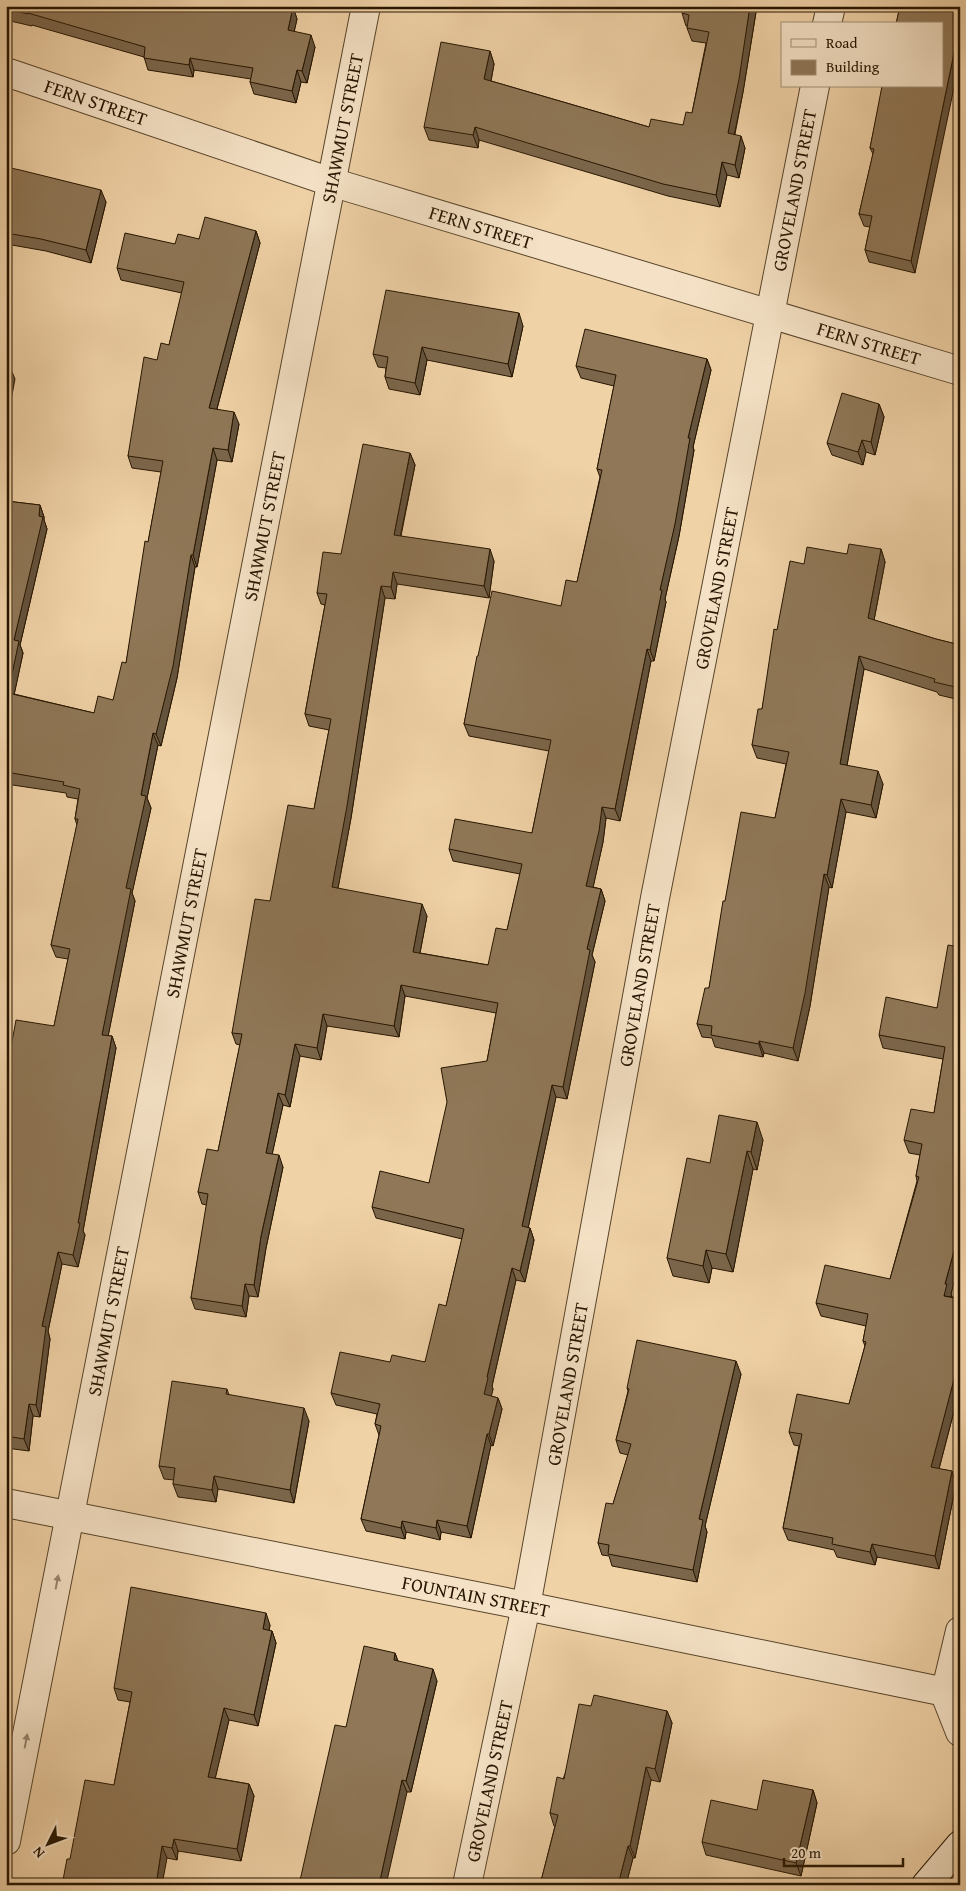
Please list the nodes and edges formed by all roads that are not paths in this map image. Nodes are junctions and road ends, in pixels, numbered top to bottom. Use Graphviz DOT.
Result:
graph roads {
  1 [pos="366,6"];
  2 [pos="830,6"];
  3 [pos="827,22"];
  4 [pos="6,72"];
  5 [pos="815,88"];
  6 [pos="331,182"];
  7 [pos="770,313"];
  8 [pos="960,372"];
  9 [pos="6,1503"];
  10 [pos="70,1514"];
  11 [pos="526,1606"];
  12 [pos="960,1631"];
  13 [pos="952,1694"];
  14 [pos="960,1732"];
  15 [pos="6,1841"];
  16 [pos="960,1845"];
  17 [pos="467,1885"];
  18 [pos="926,1885"];
  1 -- 6 [label="street, SHAWMUT STREET"];
  2 -- 3 [label="street"];
  4 -- 6 [label="street, FERN STREET"];
  5 -- 7 [label="street, GROVELAND STREET"];
  6 -- 7 [label="street, FERN STREET"];
  6 -- 10 [label="street, SHAWMUT STREET"];
  7 -- 8 [label="street, FERN STREET"];
  7 -- 11 [label="street, GROVELAND STREET"];
  9 -- 10 [label="street, FOUNTAIN STREET"];
  10 -- 11 [label="street, FOUNTAIN STREET"];
  15 -- 10 [label="street, SHAWMUT STREET, one-way"];
  11 -- 13 [label="street, FOUNTAIN STREET"];
  11 -- 17 [label="street, GROVELAND STREET"];
  12 -- 13 [label="street"];
  13 -- 14 [label="street"];
  16 -- 18 [label="street"];
}
